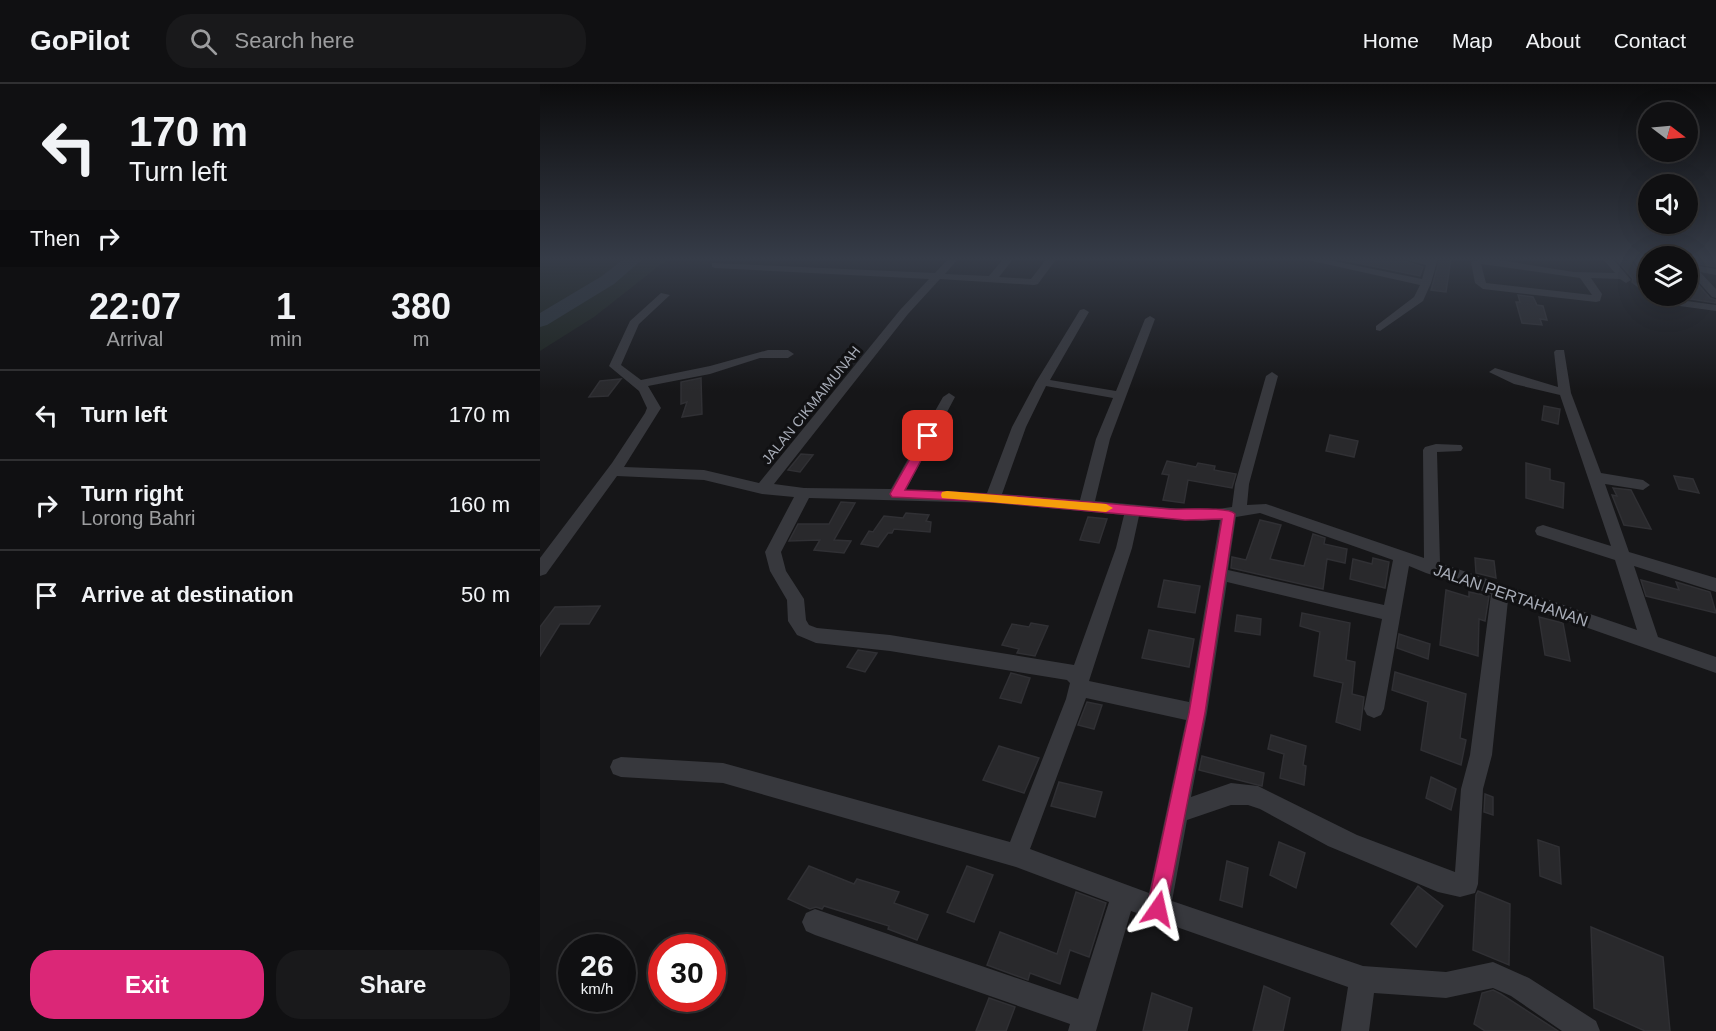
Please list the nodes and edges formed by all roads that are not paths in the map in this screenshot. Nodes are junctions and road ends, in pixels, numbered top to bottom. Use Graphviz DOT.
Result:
graph roads {
  1 [pos="656,302"];
  2 [pos="913,302"];
  3 [pos="1415,302"];
  4 [pos="1698,306"];
  5 [pos="1716,308"];
  6 [pos="1084,312"];
  7 [pos="1150,319"];
  8 [pos="1380,328"];
  9 [pos="1560,352"];
  10 [pos="788,354"];
  11 [pos="1495,372"];
  12 [pos="1272,376"];
  13 [pos="1042,382"];
  14 [pos="640,384"];
  15 [pos="1565,393"];
  16 [pos="1119,395"];
  17 [pos="949,397"];
  18 [pos="1456,448"];
  19 [pos="613,471"];
  20 [pos="1593,477"];
  21 [pos="1643,485"];
  22 [pos="762,489"];
  23 [pos="804,493"];
  24 [pos="896,494"];
  25 [pos="993,498"];
  26 [pos="1086,507"];
  27 [pos="1133,510"];
  28 [pos="1234,512"];
  29 [pos="1543,531"];
  30 [pos="1622,557"];
  31 [pos="1402,558"];
  32 [pos="1432,569"];
  33 [pos="540,570"];
  34 [pos="1220,574"];
  35 [pos="1716,585"];
  36 [pos="1500,592"];
  37 [pos="1391,614"];
  38 [pos="1650,642"];
  39 [pos="1716,665"];
  40 [pos="1079,684"];
  41 [pos="1374,709"];
  42 [pos="1197,713"];
  43 [pos="621,767"];
  44 [pos="1177,811"];
  45 [pos="1016,855"];
  46 [pos="1123,895"];
  47 [pos="1158,909"];
  48 [pos="815,922"];
  49 [pos="1363,979"];
  50 [pos="1084,1024"];
  51 [pos="1355,1031"];
  52 [pos="1586,1031"];
  1 -- 14 [label="street"];
  2 -- 22 [label="street, JALAN CIKMAIMUNAH"];
  3 -- 8 [label="street"];
  4 -- 5 [label="street"];
  6 -- 13 [label="street"];
  7 -- 16 [label="street"];
  9 -- 15 [label="street"];
  10 -- 14 [label="street"];
  11 -- 15 [label="street"];
  12 -- 28 [label="street"];
  13 -- 16 [label="street"];
  13 -- 25 [label="street"];
  14 -- 19 [label="street"];
  15 -- 20 [label="street"];
  16 -- 26 [label="street"];
  17 -- 24 [label="street"];
  18 -- 32 [label="street"];
  19 -- 22 [label="street, JALAN PERTAHANAN"];
  19 -- 33 [label="street"];
  20 -- 21 [label="street"];
  20 -- 30 [label="street"];
  22 -- 23 [label="street, JALAN PERTAHANAN"];
  23 -- 24 [label="street, JALAN PERTAHANAN"];
  23 -- 40 [label="street"];
  24 -- 25 [label="street, JALAN PERTAHANAN"];
  25 -- 26 [label="street, JALAN PERTAHANAN"];
  26 -- 27 [label="street, JALAN PERTAHANAN"];
  27 -- 28 [label="street, JALAN PERTAHANAN"];
  27 -- 40 [label="street"];
  28 -- 31 [label="street, JALAN PERTAHANAN"];
  28 -- 34 [label="street"];
  29 -- 30 [label="street"];
  30 -- 35 [label="street"];
  30 -- 38 [label="street"];
  31 -- 32 [label="street, JALAN PERTAHANAN"];
  31 -- 37 [label="street"];
  32 -- 36 [label="street, JALAN PERTAHANAN"];
  34 -- 37 [label="street"];
  34 -- 42 [label="street"];
  36 -- 38 [label="street, JALAN PERTAHANAN"];
  36 -- 44 [label="street"];
  37 -- 41 [label="street"];
  38 -- 39 [label="street, JALAN PERTAHANAN"];
  40 -- 42 [label="street"];
  40 -- 45 [label="street"];
  42 -- 44 [label="street"];
  43 -- 45 [label="street"];
  44 -- 47 [label="street"];
  45 -- 46 [label="street"];
  46 -- 47 [label="street"];
  46 -- 50 [label="street"];
  47 -- 49 [label="street"];
  48 -- 50 [label="street"];
  49 -- 51 [label="street"];
  49 -- 52 [label="street"];
}
